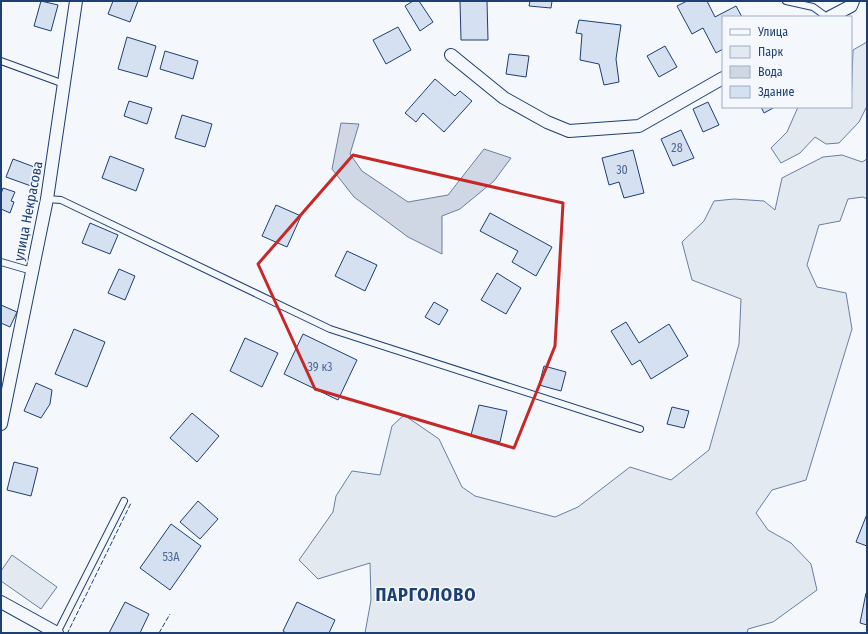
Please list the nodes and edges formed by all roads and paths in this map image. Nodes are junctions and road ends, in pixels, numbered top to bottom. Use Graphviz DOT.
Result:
graph roads {
  1 [pos="76,1"];
  2 [pos="786,1"];
  3 [pos="853,1"];
  4 [pos="826,16"];
  5 [pos="832,16"];
  6 [pos="451,55"];
  7 [pos="1,61"];
  8 [pos="722,79"];
  9 [pos="64,84"];
  10 [pos="47,199"];
  11 [pos="1,262"];
  12 [pos="32,270"];
  13 [pos="1,424"];
  14 [pos="640,429"];
  15 [pos="124,501"];
  16 [pos="1,602"];
  17 [pos="57,633"];
  1 -- 9 [label="street, улица Некрасова"];
  2 -- 4 [label="lane"];
  3 -- 5 [label="street"];
  6 -- 8 [label="street"];
  7 -- 9 [label="lane"];
  9 -- 10 [label="street, улица Некрасова"];
  10 -- 12 [label="street, улица Некрасова"];
  10 -- 14 [label="lane"];
  11 -- 12 [label="lane"];
  12 -- 13 [label="street, улица Некрасова"];
  15 -- 17 [label="lane"];
  16 -- 17 [label="street"];
}
